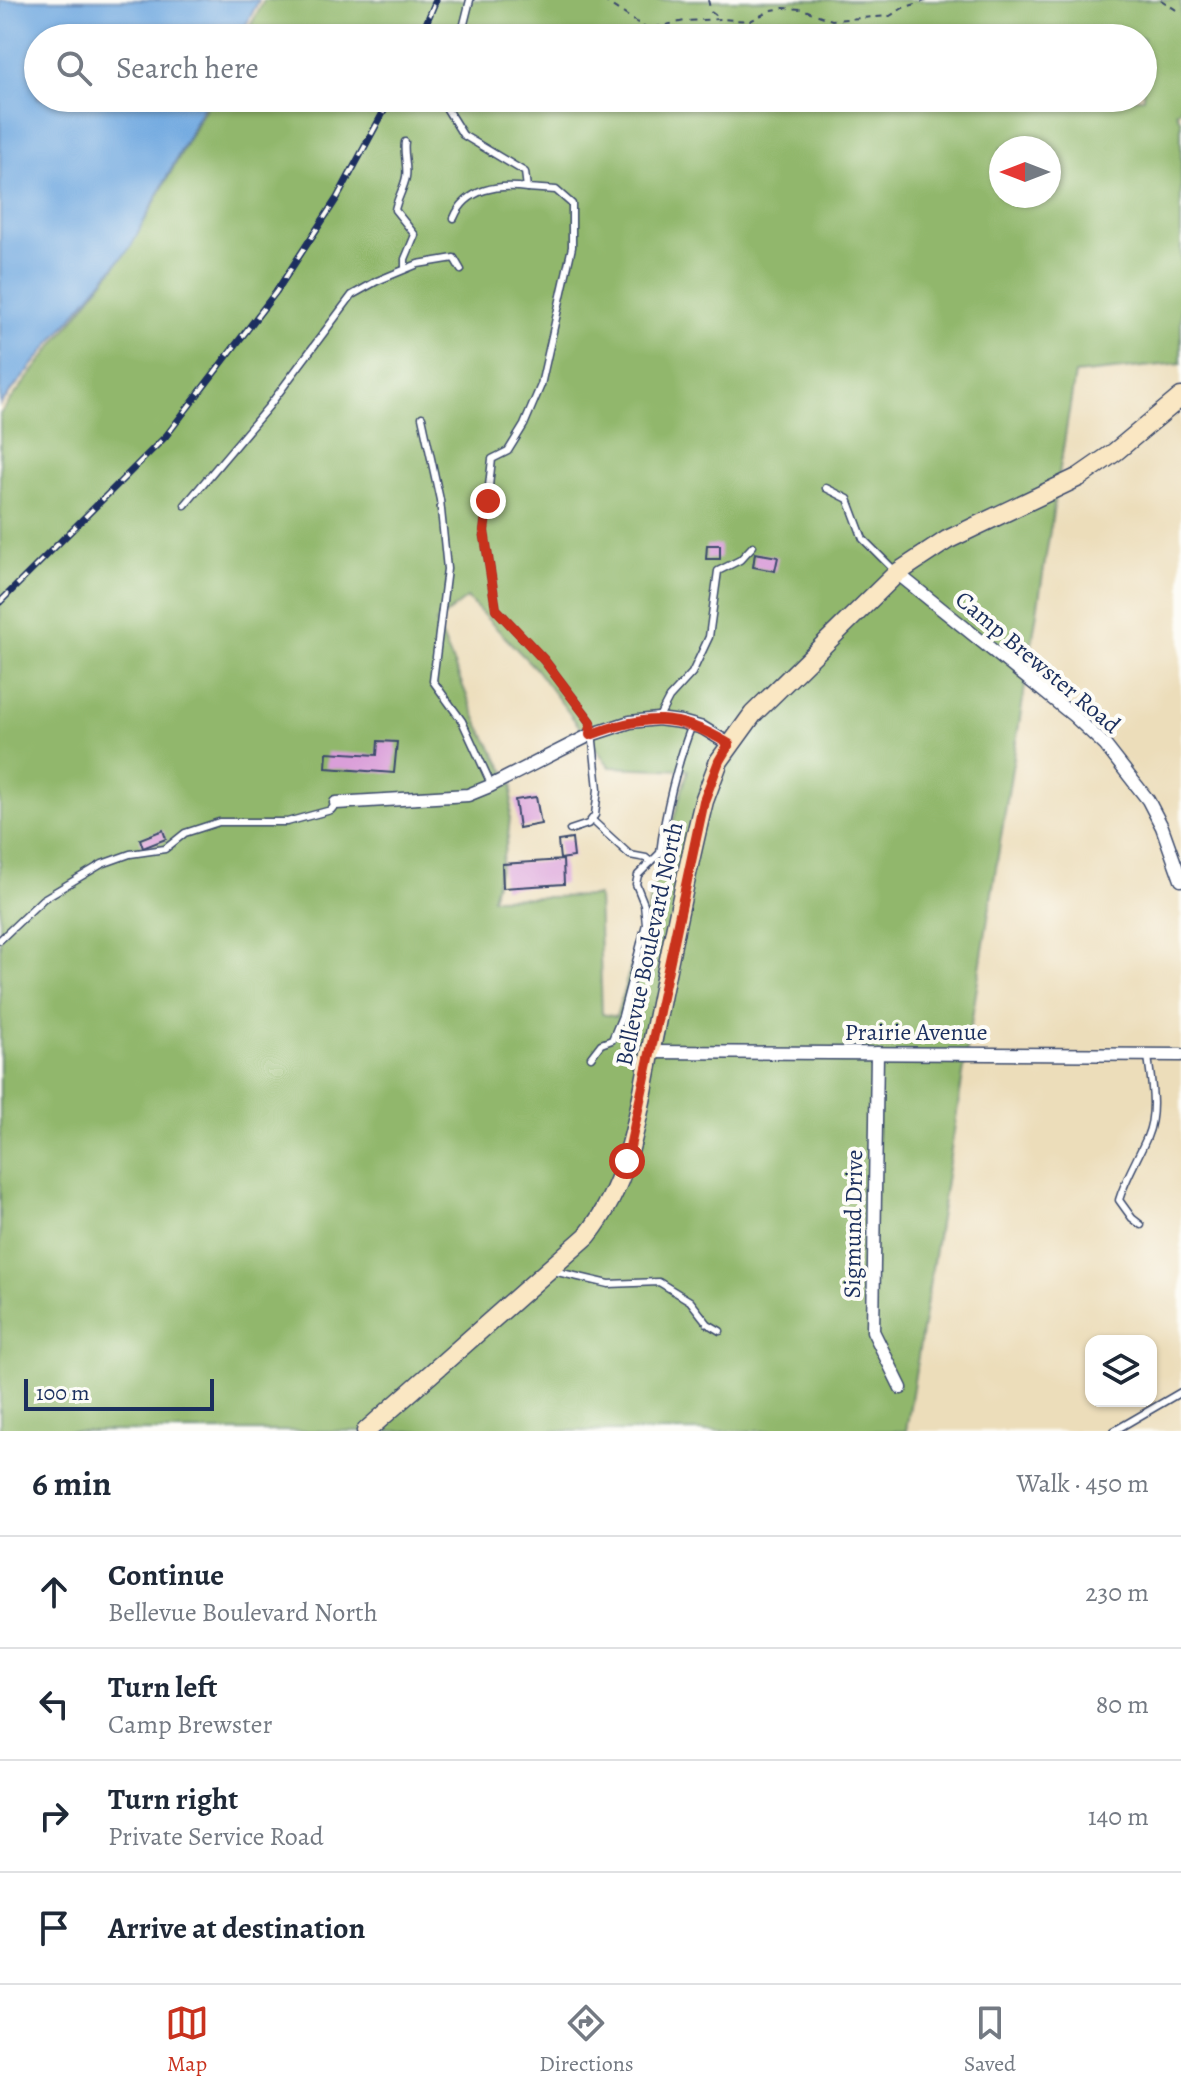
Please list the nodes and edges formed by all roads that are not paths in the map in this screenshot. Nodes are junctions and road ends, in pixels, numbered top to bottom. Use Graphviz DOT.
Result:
graph roads {
  1 [pos="470,0"];
  2 [pos="464,24"];
  3 [pos="449,112"];
  4 [pos="405,142"];
  5 [pos="527,188"];
  6 [pos="454,218"];
  7 [pos="405,269"];
  8 [pos="461,270"];
  9 [pos="1181,397"];
  10 [pos="422,417"];
  11 [pos="826,488"];
  12 [pos="185,505"];
  13 [pos="753,546"];
  14 [pos="897,573"];
  15 [pos="658,719"];
  16 [pos="692,725"];
  17 [pos="590,735"];
  18 [pos="729,744"];
  19 [pos="492,786"];
  20 [pos="336,803"];
  21 [pos="592,820"];
  22 [pos="570,830"];
  23 [pos="651,862"];
  24 [pos="1181,880"];
  25 [pos="0,940"];
  26 [pos="650,1052"];
  27 [pos="877,1053"];
  28 [pos="1181,1055"];
  29 [pos="1148,1056"];
  30 [pos="591,1057"];
  31 [pos="1141,1225"];
  32 [pos="550,1270"];
  33 [pos="720,1331"];
  34 [pos="901,1388"];
  35 [pos="1181,1392"];
  36 [pos="366,1431"];
  37 [pos="1114,1431"];
  1 -- 2 [label="lane"];
  3 -- 5 [label="lane"];
  4 -- 7 [label="lane"];
  5 -- 6 [label="lane"];
  5 -- 17 [label="lane"];
  7 -- 8 [label="lane"];
  7 -- 12 [label="lane"];
  9 -- 14 [label="main road, Bellevue Boulevard North"];
  10 -- 19 [label="lane"];
  11 -- 14 [label="lane"];
  13 -- 15 [label="lane"];
  14 -- 18 [label="main road, Bellevue Boulevard North"];
  14 -- 24 [label="street, Camp Brewster Road"];
  15 -- 16 [label="street"];
  15 -- 17 [label="street"];
  16 -- 18 [label="street"];
  16 -- 23 [label="lane"];
  17 -- 19 [label="street"];
  17 -- 21 [label="lane"];
  18 -- 26 [label="main road, Bellevue Boulevard North"];
  19 -- 20 [label="street"];
  20 -- 25 [label="lane"];
  21 -- 22 [label="lane"];
  21 -- 23 [label="lane"];
  23 -- 30 [label="lane"];
  26 -- 27 [label="street, Prairie Avenue"];
  26 -- 32 [label="main road, Bellevue Boulevard North"];
  27 -- 29 [label="street, Prairie Avenue"];
  27 -- 34 [label="street, Sigmund Drive"];
  28 -- 29 [label="street, Prairie Avenue"];
  29 -- 31 [label="lane"];
  32 -- 33 [label="lane"];
  32 -- 36 [label="main road, Bellevue Boulevard North"];
  35 -- 37 [label="lane"];
}
